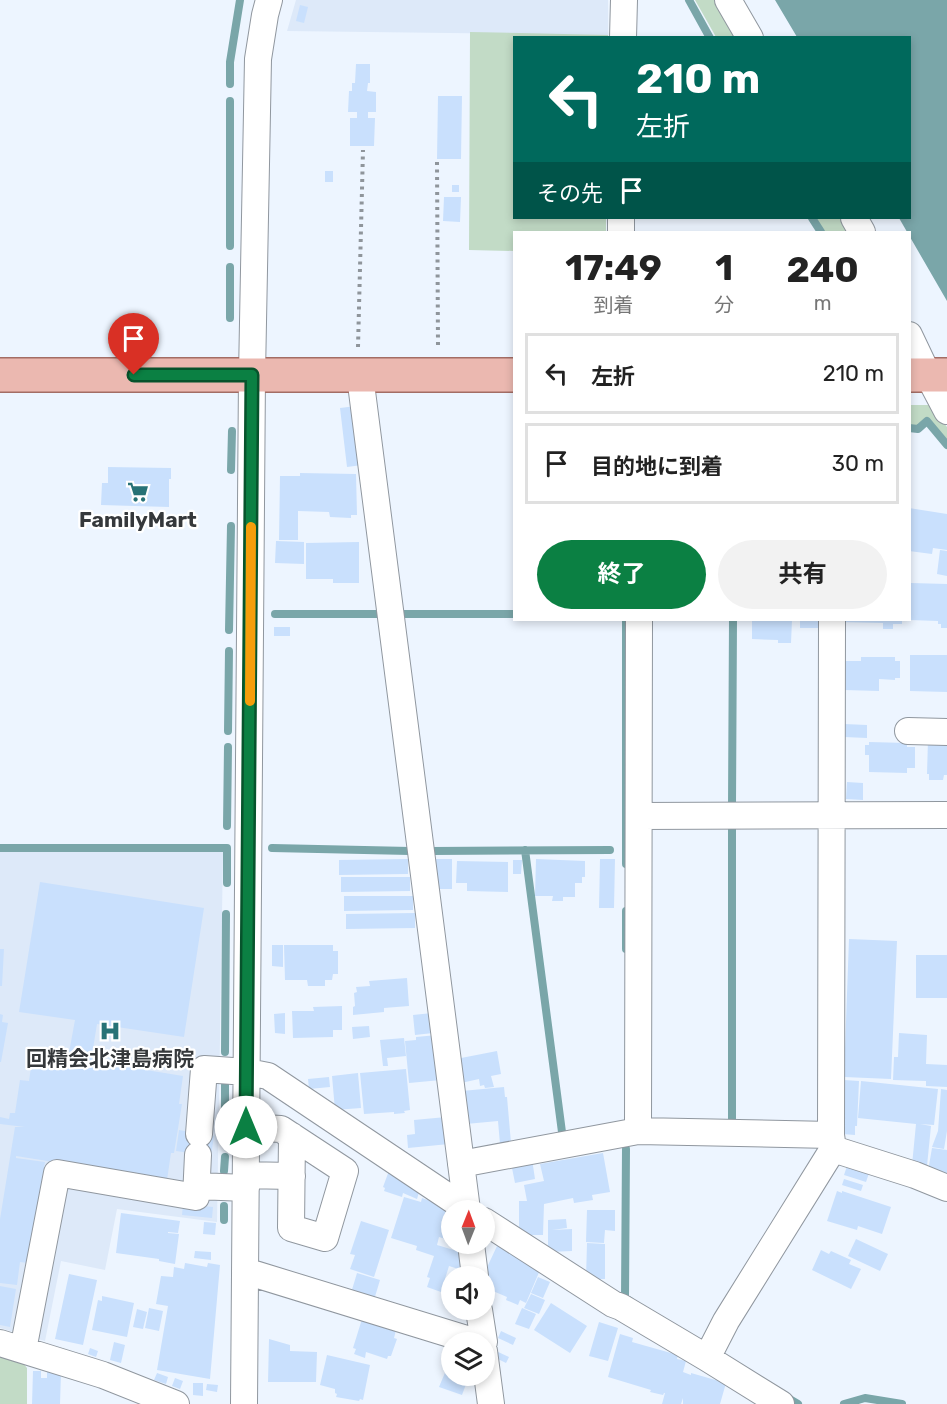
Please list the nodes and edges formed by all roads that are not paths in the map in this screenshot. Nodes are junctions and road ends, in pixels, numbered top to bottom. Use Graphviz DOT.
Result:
graph roads {
  1 [pos="269,0"];
  2 [pos="624,0"];
  3 [pos="728,0"];
  4 [pos="623,36"];
  5 [pos="749,36"];
  6 [pos="911,338"];
  7 [pos="0,375"];
  8 [pos="252,375"];
  9 [pos="513,375"];
  10 [pos="928,375"];
  11 [pos="359,376"];
  12 [pos="947,411"];
  13 [pos="639,621"];
  14 [pos="832,621"];
  15 [pos="908,731"];
  16 [pos="947,732"];
  17 [pos="832,815"];
  18 [pos="947,815"];
  19 [pos="639,816"];
  20 [pos="246,1072"];
  21 [pos="246,1127"];
  22 [pos="638,1131"];
  23 [pos="292,1136"];
  24 [pos="832,1142"];
  25 [pos="461,1164"];
  26 [pos="292,1176"];
  27 [pos="246,1182"];
  28 [pos="197,1186"];
  29 [pos="947,1188"];
  30 [pos="452,1200"];
  31 [pos="466,1200"];
  32 [pos="495,1228"];
  33 [pos="245,1270"];
  34 [pos="444,1332"];
  35 [pos="12,1347"];
  36 [pos="707,1358"];
  37 [pos="488,1386"];
  38 [pos="176,1404"];
  39 [pos="244,1404"];
  40 [pos="490,1404"];
  41 [pos="781,1404"];
  1 -- 8 [label="street"];
  2 -- 4 [label="street"];
  3 -- 5 [label="street"];
  6 -- 10 [label="street"];
  7 -- 8 [label="main road"];
  8 -- 11 [label="main road"];
  8 -- 20 [label="street"];
  9 -- 11 [label="main road"];
  10 -- 12 [label="street"];
  11 -- 25 [label="street"];
  13 -- 19 [label="street"];
  14 -- 17 [label="street"];
  15 -- 16 [label="street"];
  17 -- 18 [label="street"];
  17 -- 19 [label="street"];
  17 -- 24 [label="street"];
  19 -- 22 [label="street"];
  20 -- 21 [label="street"];
  20 -- 28 [label="street"];
  20 -- 30 [label="street"];
  21 -- 23 [label="street"];
  21 -- 27 [label="street"];
  22 -- 24 [label="street"];
  22 -- 25 [label="street"];
  23 -- 26 [label="street"];
  23 -- 26 [label="street"];
  24 -- 29 [label="street"];
  24 -- 36 [label="street"];
  25 -- 31 [label="street"];
  26 -- 27 [label="street"];
  27 -- 28 [label="street"];
  27 -- 33 [label="street"];
  28 -- 35 [label="street"];
  32 -- 36 [label="street"];
  33 -- 34 [label="street"];
  33 -- 39 [label="street"];
  35 -- 38 [label="street"];
  36 -- 41 [label="street"];
  37 -- 40 [label="street"];
}
